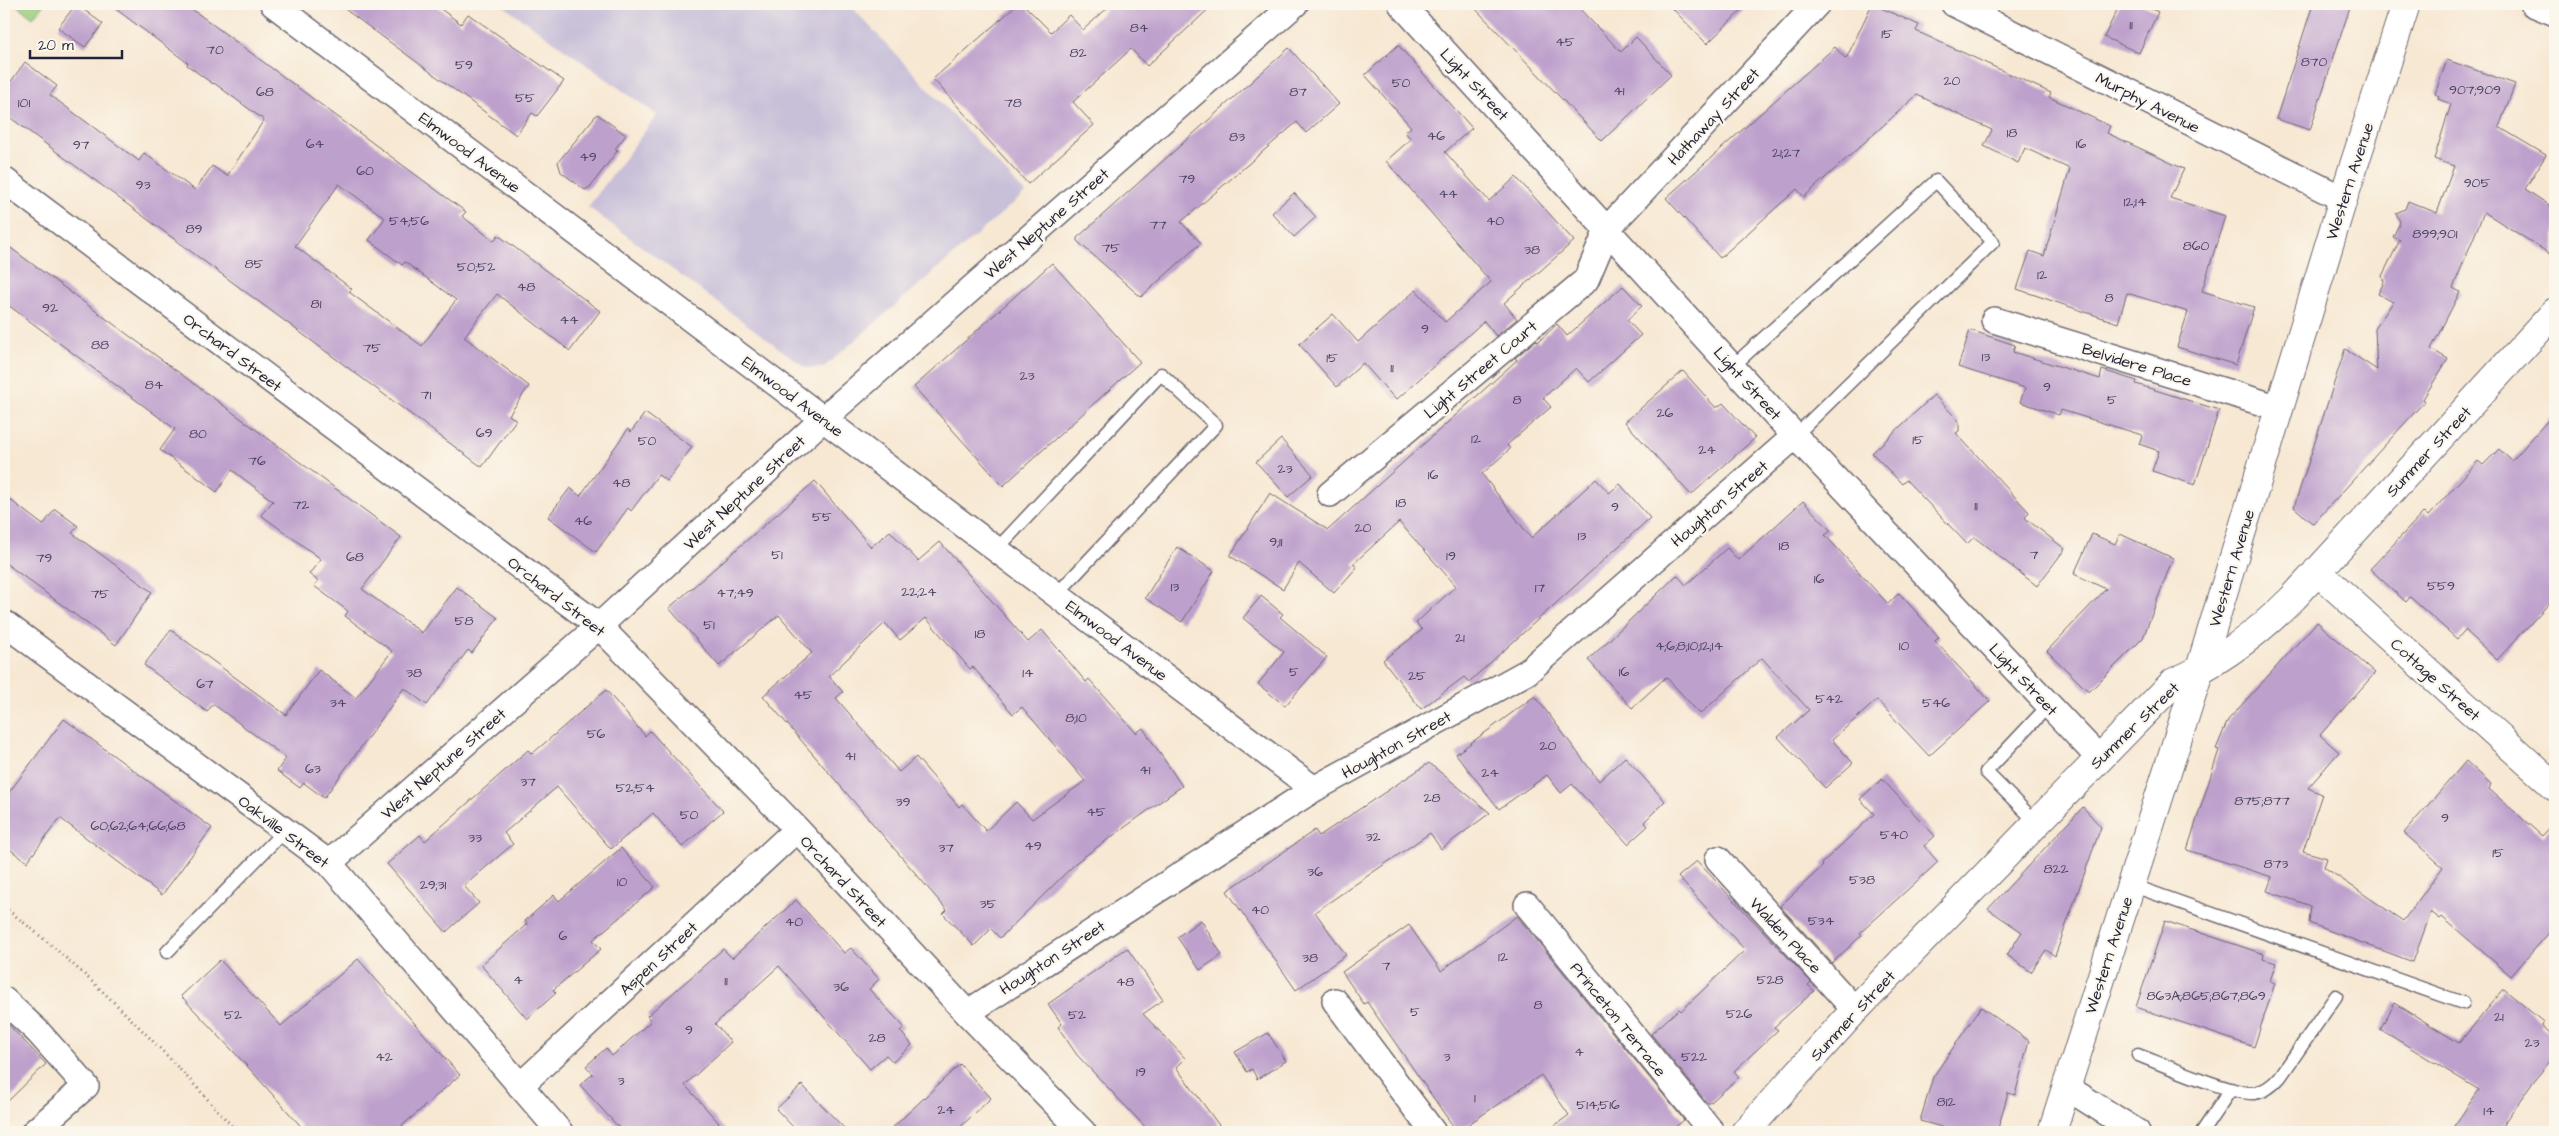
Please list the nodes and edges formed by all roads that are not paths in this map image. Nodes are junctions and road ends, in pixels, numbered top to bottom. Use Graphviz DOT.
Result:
graph roads {
  1 [pos="273,4"];
  2 [pos="1295,4"];
  3 [pos="1402,4"];
  4 [pos="1817,4"];
  5 [pos="1954,4"];
  6 [pos="2406,4"];
  7 [pos="2533,4"];
  8 [pos="2555,13"];
  9 [pos="4,180"];
  10 [pos="2343,199"];
  11 [pos="1608,228"];
  12 [pos="2555,312"];
  13 [pos="1994,320"];
  14 [pos="1733,366"];
  15 [pos="2279,408"];
  16 [pos="823,419"];
  17 [pos="1795,436"];
  18 [pos="1330,494"];
  19 [pos="996,550"];
  20 [pos="2317,571"];
  21 [pos="1057,594"];
  22 [pos="4,623"];
  23 [pos="599,626"];
  24 [pos="2199,672"];
  25 [pos="2049,705"];
  26 [pos="2099,758"];
  27 [pos="2555,787"];
  28 [pos="1314,789"];
  29 [pos="2036,822"];
  30 [pos="797,829"];
  31 [pos="284,830"];
  32 [pos="1718,860"];
  33 [pos="329,863"];
  34 [pos="2131,885"];
  35 [pos="1527,905"];
  36 [pos="167,952"];
  37 [pos="2336,996"];
  38 [pos="4,1000"];
  39 [pos="1335,1001"];
  40 [pos="2463,1003"];
  41 [pos="1855,1010"];
  42 [pos="967,1013"];
  43 [pos="2138,1055"];
  44 [pos="520,1086"];
  45 [pos="2066,1087"];
  46 [pos="2231,1089"];
  47 [pos="34,1132"];
  48 [pos="560,1132"];
  49 [pos="1083,1132"];
  50 [pos="1433,1132"];
  51 [pos="1712,1132"];
  52 [pos="1745,1132"];
  53 [pos="2052,1132"];
  54 [pos="2137,1132"];
  55 [pos="2202,1132"];
  1 -- 16 [label="street, Elmwood Avenue"];
  2 -- 16 [label="street, West Neptune Street"];
  3 -- 11 [label="street, Light Street"];
  4 -- 11 [label="street, Hathaway Street"];
  5 -- 10 [label="street, Murphy Avenue"];
  6 -- 10 [label="main road, Western Avenue"];
  7 -- 8 [label="street"];
  9 -- 23 [label="street, Orchard Street"];
  10 -- 15 [label="main road, Western Avenue"];
  11 -- 14 [label="street, Light Street"];
  11 -- 18 [label="street, Light Street Court"];
  12 -- 20 [label="main road, Summer Street"];
  13 -- 15 [label="street, Belvidere Place"];
  14 -- 17 [label="street, Light Street"];
  14 -- 17 [label="lane"];
  15 -- 24 [label="main road, Western Avenue"];
  16 -- 19 [label="street, Elmwood Avenue"];
  16 -- 23 [label="street, West Neptune Street"];
  17 -- 25 [label="street, Light Street"];
  17 -- 28 [label="street, Houghton Street"];
  19 -- 21 [label="street, Elmwood Avenue"];
  19 -- 21 [label="lane"];
  20 -- 24 [label="main road, Summer Street"];
  20 -- 27 [label="main road, Cottage Street"];
  21 -- 28 [label="street, Elmwood Avenue"];
  22 -- 31 [label="street, Oakville Street"];
  23 -- 30 [label="street, Orchard Street"];
  23 -- 33 [label="street, West Neptune Street"];
  24 -- 26 [label="main road, Summer Street"];
  24 -- 34 [label="main road, Western Avenue"];
  25 -- 26 [label="street, Light Street"];
  25 -- 29 [label="lane"];
  26 -- 29 [label="main road, Summer Street"];
  28 -- 42 [label="street, Houghton Street"];
  29 -- 41 [label="main road, Summer Street"];
  30 -- 42 [label="street, Orchard Street"];
  30 -- 44 [label="street, Aspen Street"];
  31 -- 33 [label="street, Oakville Street"];
  31 -- 36 [label="lane"];
  32 -- 41 [label="street, Walden Place"];
  33 -- 44 [label="street, Oakville Street"];
  34 -- 40 [label="lane"];
  34 -- 45 [label="main road, Western Avenue"];
  35 -- 51 [label="street, Princeton Terrace"];
  37 -- 46 [label="lane"];
  38 -- 47 [label="street"];
  39 -- 50 [label="street"];
  41 -- 52 [label="main road, Summer Street"];
  42 -- 49 [label="street, Orchard Street"];
  43 -- 46 [label="lane"];
  44 -- 48 [label="street, Oakville Street"];
  45 -- 53 [label="main road, Western Avenue"];
  45 -- 54 [label="street"];
  46 -- 55 [label="lane"];
}
